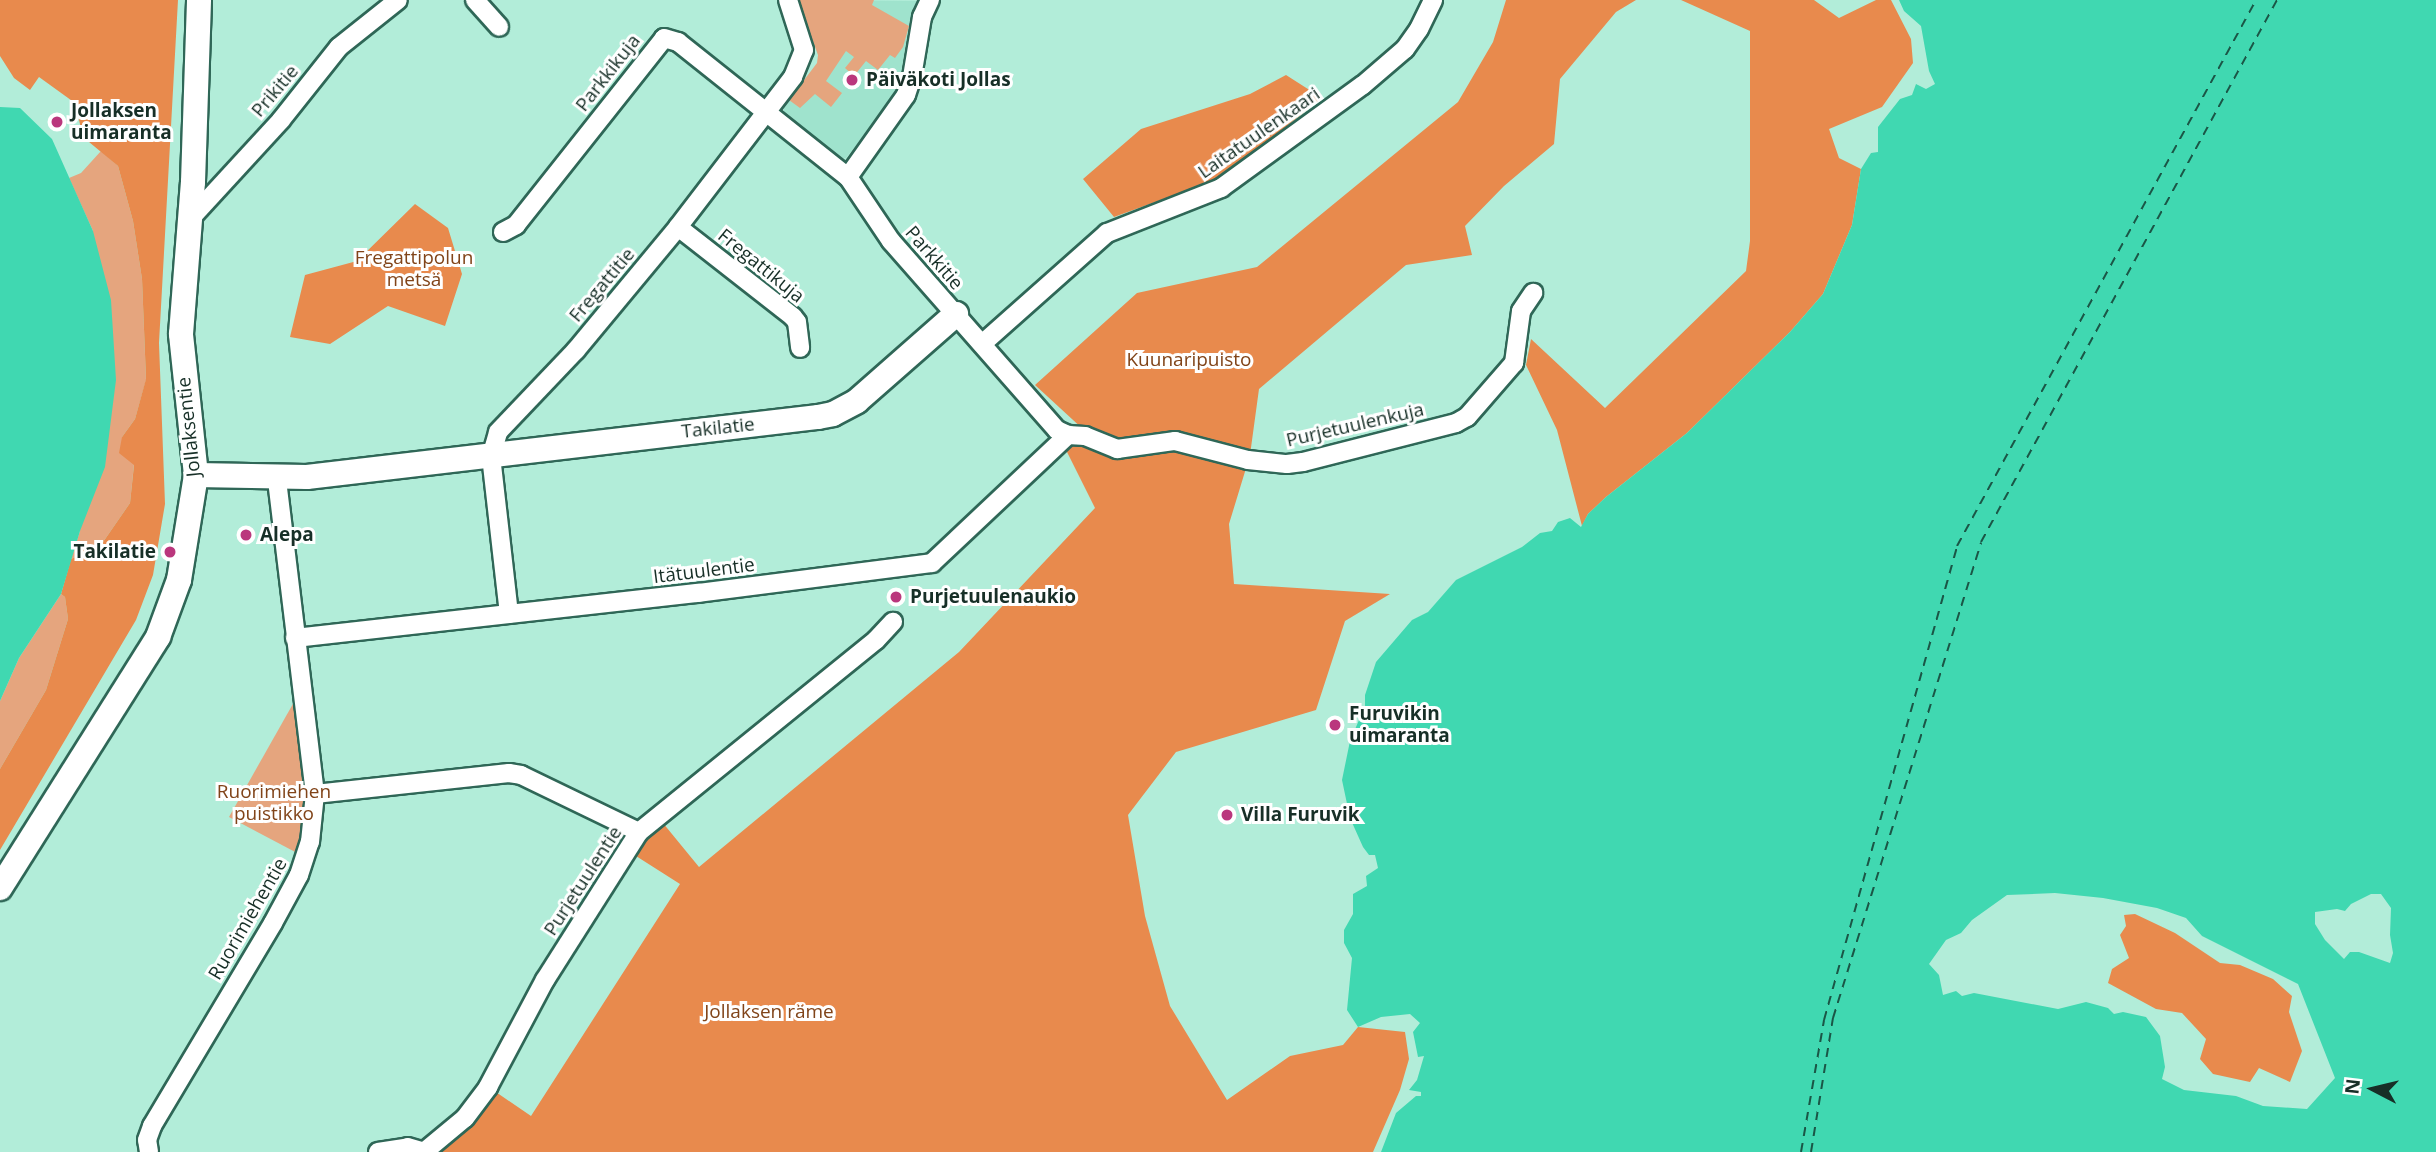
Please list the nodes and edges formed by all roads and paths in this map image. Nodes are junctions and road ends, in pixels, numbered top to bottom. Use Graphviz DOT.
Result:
graph roads {
  1 [pos="199,0"];
  2 [pos="398,0"];
  3 [pos="475,0"];
  4 [pos="788,0"];
  5 [pos="930,0"];
  6 [pos="1433,0"];
  7 [pos="499,27"];
  8 [pos="767,113"];
  9 [pos="848,177"];
  10 [pos="191,218"];
  11 [pos="678,227"];
  12 [pos="503,232"];
  13 [pos="1533,293"];
  14 [pos="956,314"];
  15 [pos="982,344"];
  16 [pos="800,348"];
  17 [pos="1068,435"];
  18 [pos="491,457"];
  19 [pos="196,475"];
  20 [pos="277,478"];
  21 [pos="509,614"];
  22 [pos="892,622"];
  23 [pos="295,638"];
  24 [pos="315,794"];
  25 [pos="639,832"];
  26 [pos="0,888"];
  27 [pos="149,1152"];
  28 [pos="378,1152"];
  29 [pos="424,1152"];
  1 -- 10 [label="main road, Jollaksentie"];
  2 -- 10 [label="street, Prikitie"];
  3 -- 7 [label="street"];
  4 -- 8 [label="street, Fregattitie"];
  5 -- 9 [label="street"];
  6 -- 15 [label="street, Laitatuulenkaari"];
  8 -- 9 [label="street, Parkkitie"];
  8 -- 11 [label="street, Fregattitie"];
  8 -- 12 [label="street, Parkkikuja"];
  9 -- 14 [label="street, Parkkitie"];
  10 -- 19 [label="main road, Jollaksentie"];
  11 -- 16 [label="street, Fregattikuja"];
  11 -- 18 [label="street, Fregattitie"];
  13 -- 17 [label="street, Purjetuulenkuja"];
  14 -- 15 [label="street, Parkkitie"];
  14 -- 18 [label="main road, Takilatie"];
  15 -- 17 [label="street, Parkkitie"];
  17 -- 21 [label="street, Itätuulentie"];
  18 -- 20 [label="main road, Takilatie"];
  18 -- 21 [label="street, Fregattitie"];
  19 -- 20 [label="main road, Takilatie"];
  19 -- 26 [label="main road, Jollaksentie"];
  20 -- 23 [label="street, Ruorimiehentie"];
  21 -- 23 [label="street, Itätuulentie"];
  22 -- 25 [label="street, Purjetuulentie"];
  23 -- 24 [label="street, Ruorimiehentie"];
  24 -- 25 [label="street"];
  24 -- 27 [label="street, Ruorimiehentie"];
  25 -- 29 [label="street, Purjetuulentie"];
  28 -- 29 [label="street"];
}
